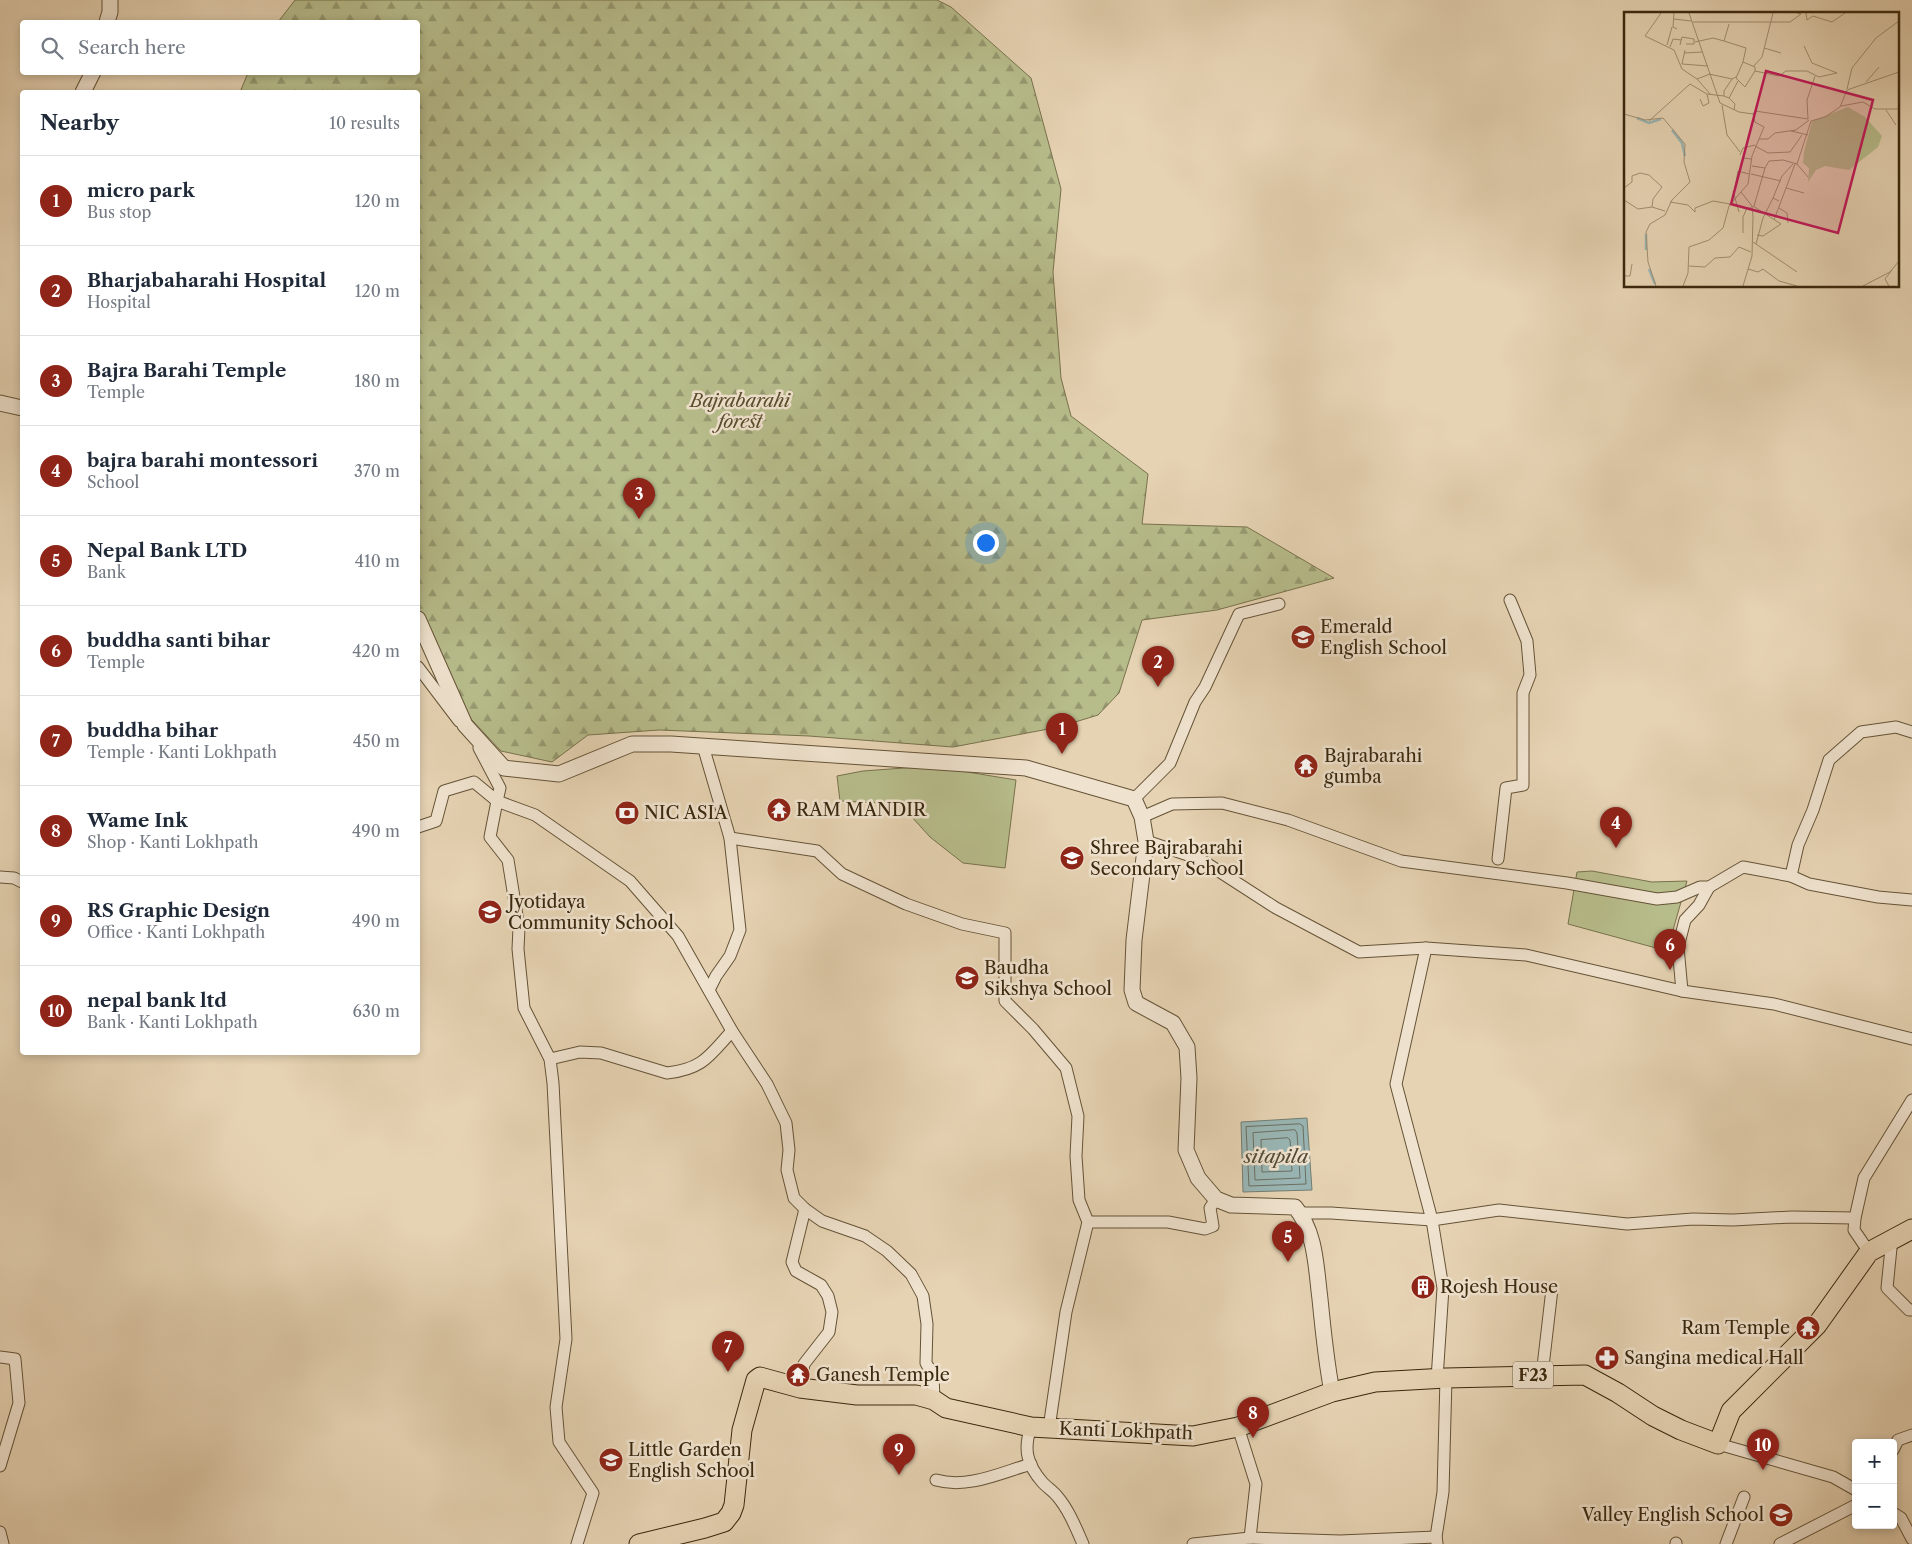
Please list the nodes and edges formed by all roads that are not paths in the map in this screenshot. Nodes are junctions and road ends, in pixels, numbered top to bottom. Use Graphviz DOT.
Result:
graph roads {
  1 [pos="110,0"];
  2 [pos="108,20"];
  3 [pos="92,75"];
  4 [pos="84,90"];
  5 [pos="0,403"];
  6 [pos="20,408"];
  7 [pos="1510,600"];
  8 [pos="1280,604"];
  9 [pos="420,624"];
  10 [pos="420,670"];
  11 [pos="1912,732"];
  12 [pos="703,746"];
  13 [pos="1134,799"];
  14 [pos="497,802"];
  15 [pos="1142,818"];
  16 [pos="420,826"];
  17 [pos="730,838"];
  18 [pos="1146,841"];
  19 [pos="1498,859"];
  20 [pos="1791,876"];
  21 [pos="0,877"];
  22 [pos="20,881"];
  23 [pos="1710,887"];
  24 [pos="1912,900"];
  25 [pos="1426,948"];
  26 [pos="709,990"];
  27 [pos="1682,991"];
  28 [pos="732,1031"];
  29 [pos="1912,1039"];
  30 [pos="550,1059"];
  31 [pos="1912,1100"];
  32 [pos="1216,1199"];
  33 [pos="805,1209"];
  34 [pos="1300,1213"];
  35 [pos="1855,1218"];
  36 [pos="1432,1220"];
  37 [pos="1088,1222"];
  38 [pos="1912,1229"];
  39 [pos="1892,1238"];
  40 [pos="1869,1252"];
  41 [pos="1552,1289"];
  42 [pos="1912,1310"];
  43 [pos="0,1357"];
  44 [pos="1542,1375"];
  45 [pos="1442,1378"];
  46 [pos="800,1388"];
  47 [pos="1332,1392"];
  48 [pos="934,1400"];
  49 [pos="1040,1427"];
  50 [pos="1238,1427"];
  51 [pos="1912,1435"];
  52 [pos="1897,1442"];
  53 [pos="1718,1444"];
  54 [pos="1030,1464"];
  55 [pos="0,1466"];
  56 [pos="936,1480"];
  57 [pos="1852,1488"];
  58 [pos="1744,1497"];
  59 [pos="1852,1507"];
  60 [pos="1897,1516"];
  61 [pos="0,1532"];
  62 [pos="1250,1538"];
  63 [pos="1912,1539"];
  64 [pos="1437,1540"];
  65 [pos="3,1544"];
  66 [pos="577,1544"];
  67 [pos="639,1544"];
  68 [pos="1083,1544"];
  69 [pos="1193,1544"];
  70 [pos="1726,1544"];
  71 [pos="1780,1544"];
  1 -- 2 [label="street"];
  3 -- 4 [label="street"];
  5 -- 6 [label="street"];
  7 -- 19 [label="street"];
  8 -- 13 [label="street"];
  9 -- 12 [label="street"];
  10 -- 14 [label="street"];
  11 -- 20 [label="street"];
  12 -- 13 [label="street"];
  12 -- 17 [label="street"];
  13 -- 15 [label="street"];
  14 -- 16 [label="street"];
  14 -- 26 [label="street"];
  14 -- 30 [label="street"];
  15 -- 18 [label="street"];
  15 -- 23 [label="street"];
  17 -- 26 [label="street"];
  17 -- 37 [label="street"];
  18 -- 25 [label="street"];
  18 -- 32 [label="street"];
  20 -- 23 [label="street"];
  20 -- 24 [label="street"];
  21 -- 22 [label="street"];
  23 -- 27 [label="street"];
  25 -- 27 [label="street"];
  25 -- 36 [label="street"];
  26 -- 28 [label="street"];
  27 -- 29 [label="street"];
  28 -- 30 [label="street"];
  28 -- 33 [label="street"];
  30 -- 66 [label="street"];
  31 -- 35 [label="street"];
  32 -- 34 [label="street"];
  32 -- 37 [label="street"];
  33 -- 46 [label="street"];
  33 -- 48 [label="street"];
  34 -- 36 [label="street"];
  34 -- 47 [label="street"];
  35 -- 36 [label="street"];
  35 -- 40 [label="street"];
  36 -- 45 [label="street"];
  37 -- 49 [label="street"];
  38 -- 39 [label="main road"];
  39 -- 40 [label="main road"];
  39 -- 42 [label="street"];
  40 -- 53 [label="main road"];
  41 -- 44 [label="street"];
  43 -- 55 [label="street"];
  44 -- 45 [label="main road, Kanti Lokhpath / F23"];
  44 -- 53 [label="main road, Kanti Lokhpath / F23"];
  45 -- 47 [label="main road, Kanti Lokhpath / F23"];
  45 -- 64 [label="street"];
  46 -- 48 [label="main road, Kanti Lokhpath / F23"];
  46 -- 67 [label="main road, Kanti Lokhpath / F23"];
  47 -- 50 [label="main road, Kanti Lokhpath / F23"];
  48 -- 49 [label="main road, Kanti Lokhpath / F23"];
  49 -- 50 [label="main road, Kanti Lokhpath / F23"];
  49 -- 54 [label="street"];
  50 -- 62 [label="street"];
  51 -- 52 [label="street"];
  53 -- 57 [label="street"];
  54 -- 56 [label="street"];
  54 -- 68 [label="street"];
  58 -- 70 [label="street"];
  59 -- 71 [label="street"];
  60 -- 63 [label="street"];
  61 -- 65 [label="street"];
  62 -- 64 [label="street"];
  62 -- 69 [label="street"];
}
